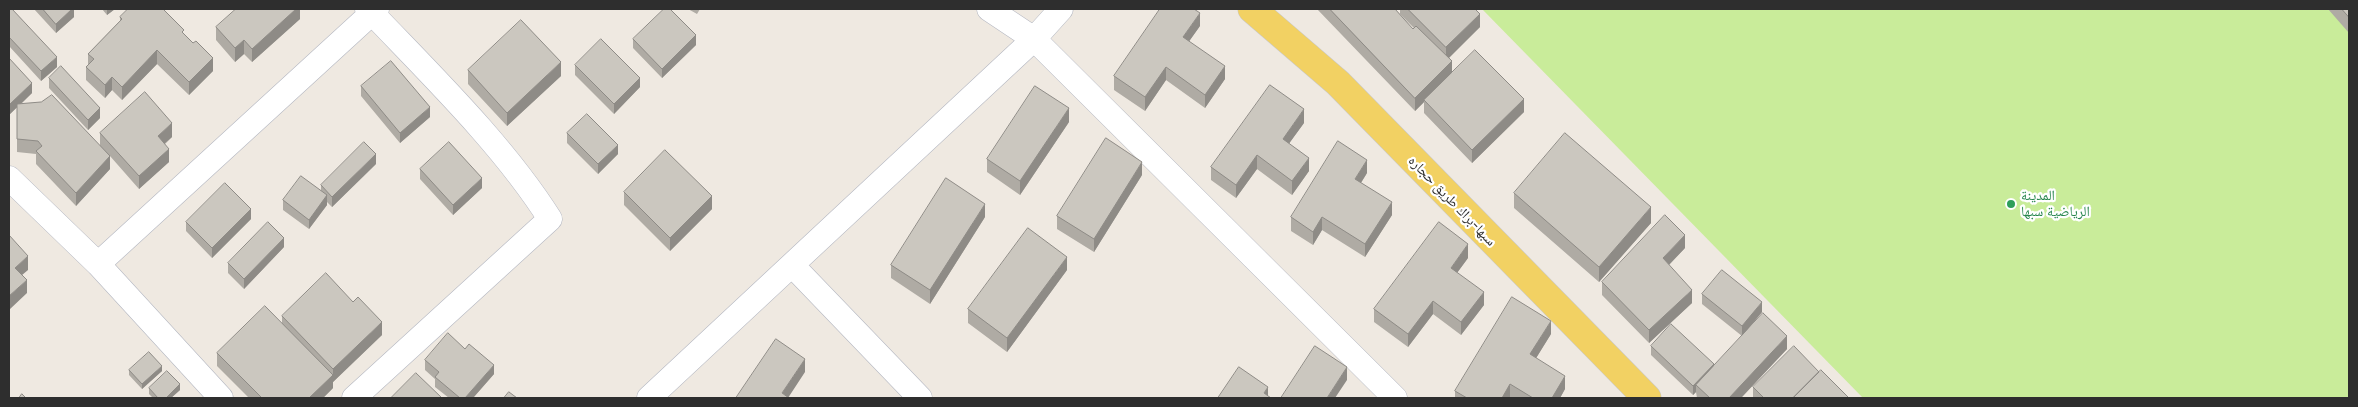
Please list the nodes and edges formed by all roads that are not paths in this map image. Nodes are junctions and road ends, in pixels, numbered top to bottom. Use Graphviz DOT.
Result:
graph roads {
  1 [pos="989,9"];
  2 [pos="1061,9"];
  3 [pos="1252,9"];
  4 [pos="372,10"];
  5 [pos="1034,39"];
  6 [pos="9,178"];
  7 [pos="98,264"];
  8 [pos="792,265"];
  9 [pos="1639,396"];
  10 [pos="221,398"];
  11 [pos="354,398"];
  12 [pos="649,398"];
  13 [pos="920,398"];
  14 [pos="1395,398"];
  1 -- 5 [label="street"];
  2 -- 5 [label="street"];
  3 -- 9 [label="main road, سبها-براك طريق حجاره"];
  4 -- 7 [label="street"];
  4 -- 11 [label="street"];
  5 -- 8 [label="street"];
  5 -- 14 [label="street"];
  6 -- 7 [label="street"];
  7 -- 10 [label="street"];
  8 -- 12 [label="street"];
  8 -- 13 [label="street"];
}
